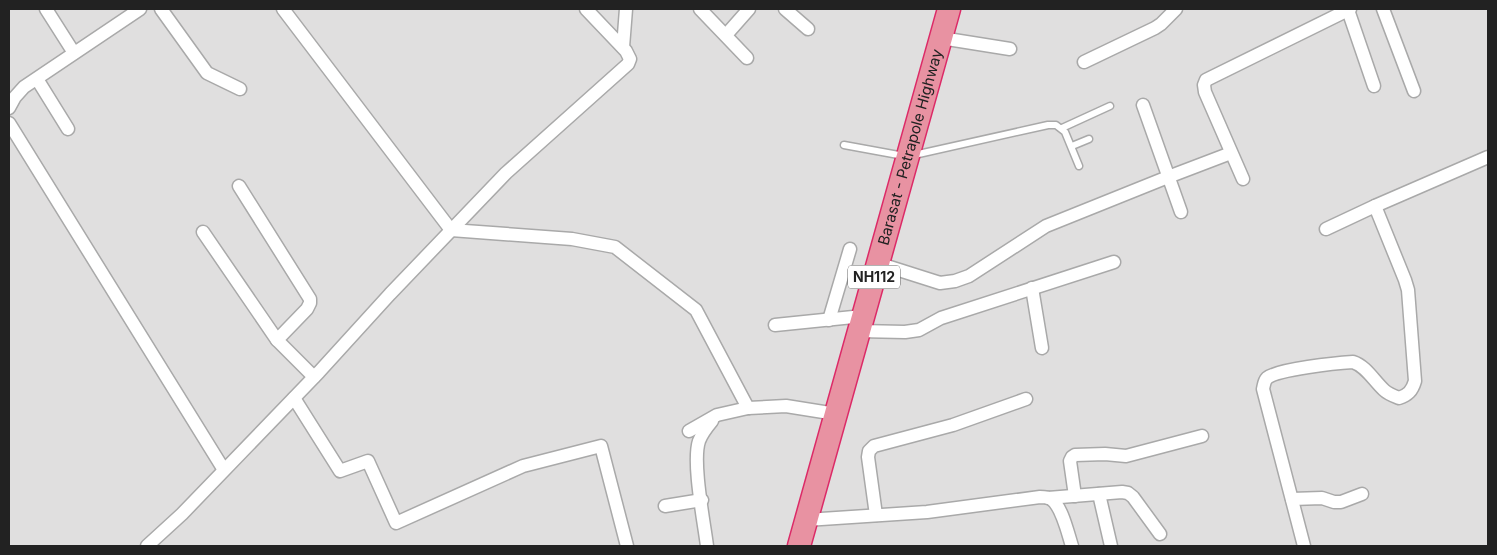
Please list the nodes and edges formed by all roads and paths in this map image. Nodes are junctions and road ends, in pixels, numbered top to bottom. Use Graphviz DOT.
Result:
graph roads {
  1 [pos="46,9"];
  2 [pos="140,9"];
  3 [pos="161,9"];
  4 [pos="283,9"];
  5 [pos="586,9"];
  6 [pos="626,9"];
  7 [pos="700,9"];
  8 [pos="749,9"];
  9 [pos="785,9"];
  10 [pos="949,9"];
  11 [pos="1176,9"];
  12 [pos="1349,9"];
  13 [pos="1383,9"];
  14 [pos="808,29"];
  15 [pos="726,35"];
  16 [pos="941,38"];
  17 [pos="623,47"];
  18 [pos="1010,49"];
  19 [pos="74,53"];
  20 [pos="747,58"];
  21 [pos="1084,62"];
  22 [pos="37,79"];
  23 [pos="1374,86"];
  24 [pos="240,89"];
  25 [pos="1414,91"];
  26 [pos="1144,105"];
  27 [pos="1110,106"];
  28 [pos="9,108"];
  29 [pos="9,123"];
  30 [pos="1062,128"];
  31 [pos="68,129"];
  32 [pos="1089,139"];
  33 [pos="844,145"];
  34 [pos="1072,146"];
  35 [pos="1232,153"];
  36 [pos="908,156"];
  37 [pos="1488,156"];
  38 [pos="1079,166"];
  39 [pos="1168,177"];
  40 [pos="1243,179"];
  41 [pos="239,186"];
  42 [pos="1375,206"];
  43 [pos="1180,212"];
  44 [pos="1326,229"];
  45 [pos="451,230"];
  46 [pos="203,232"];
  47 [pos="850,249"];
  48 [pos="1114,262"];
  49 [pos="878,263"];
  50 [pos="1032,288"];
  51 [pos="829,320"];
  52 [pos="861,324"];
  53 [pos="775,325"];
  54 [pos="277,340"];
  55 [pos="1042,348"];
  56 [pos="314,377"];
  57 [pos="294,398"];
  58 [pos="1026,399"];
  59 [pos="748,408"];
  60 [pos="836,414"];
  61 [pos="717,415"];
  62 [pos="689,431"];
  63 [pos="1202,436"];
  64 [pos="224,470"];
  65 [pos="1099,494"];
  66 [pos="1362,494"];
  67 [pos="1075,496"];
  68 [pos="1048,498"];
  69 [pos="1292,499"];
  70 [pos="702,500"];
  71 [pos="665,506"];
  72 [pos="876,515"];
  73 [pos="806,520"];
  74 [pos="1160,534"];
  75 [pos="147,546"];
  76 [pos="627,546"];
  77 [pos="708,546"];
  78 [pos="799,546"];
  79 [pos="1072,546"];
  80 [pos="1111,546"];
  81 [pos="1304,546"];
  1 -- 19 [label="street"];
  2 -- 19 [label="street"];
  3 -- 24 [label="street"];
  4 -- 45 [label="street"];
  5 -- 17 [label="street"];
  6 -- 17 [label="street"];
  7 -- 15 [label="street"];
  8 -- 15 [label="street"];
  9 -- 14 [label="street"];
  10 -- 16 [label="highway, Barasat - Petrapole Highway / NH112"];
  11 -- 21 [label="street"];
  12 -- 23 [label="street"];
  12 -- 35 [label="street"];
  13 -- 25 [label="street"];
  15 -- 20 [label="street"];
  16 -- 18 [label="street"];
  16 -- 36 [label="highway, Barasat - Petrapole Highway / NH112"];
  17 -- 45 [label="street"];
  19 -- 22 [label="street"];
  22 -- 28 [label="street"];
  22 -- 31 [label="street"];
  26 -- 39 [label="street"];
  27 -- 30 [label="lane"];
  29 -- 64 [label="street"];
  30 -- 34 [label="lane"];
  30 -- 36 [label="lane"];
  32 -- 34 [label="lane"];
  33 -- 36 [label="lane"];
  34 -- 38 [label="lane"];
  35 -- 39 [label="street"];
  35 -- 40 [label="street"];
  36 -- 49 [label="highway, Barasat - Petrapole Highway / NH112"];
  37 -- 42 [label="street"];
  39 -- 43 [label="street"];
  39 -- 49 [label="street"];
  41 -- 54 [label="street"];
  42 -- 44 [label="street"];
  42 -- 69 [label="street"];
  45 -- 56 [label="street"];
  45 -- 59 [label="street"];
  46 -- 54 [label="street"];
  47 -- 51 [label="street"];
  48 -- 50 [label="street"];
  49 -- 52 [label="highway, Barasat - Petrapole Highway / NH112"];
  50 -- 52 [label="street"];
  50 -- 55 [label="street"];
  51 -- 52 [label="street"];
  51 -- 53 [label="street"];
  52 -- 60 [label="highway, Barasat - Petrapole Highway / NH112"];
  54 -- 56 [label="street"];
  56 -- 57 [label="street"];
  57 -- 64 [label="street"];
  57 -- 76 [label="street"];
  58 -- 72 [label="street"];
  59 -- 60 [label="street"];
  59 -- 61 [label="street"];
  60 -- 73 [label="highway, Barasat - Petrapole Highway / NH112"];
  61 -- 62 [label="street"];
  61 -- 70 [label="street"];
  63 -- 67 [label="street"];
  64 -- 75 [label="street"];
  65 -- 67 [label="street"];
  65 -- 74 [label="street"];
  65 -- 80 [label="street"];
  66 -- 69 [label="street"];
  67 -- 68 [label="street"];
  68 -- 72 [label="street"];
  68 -- 79 [label="street"];
  69 -- 81 [label="street"];
  70 -- 71 [label="street"];
  70 -- 77 [label="street"];
  72 -- 73 [label="street"];
  73 -- 78 [label="highway, Barasat - Petrapole Highway / NH112"];
}
